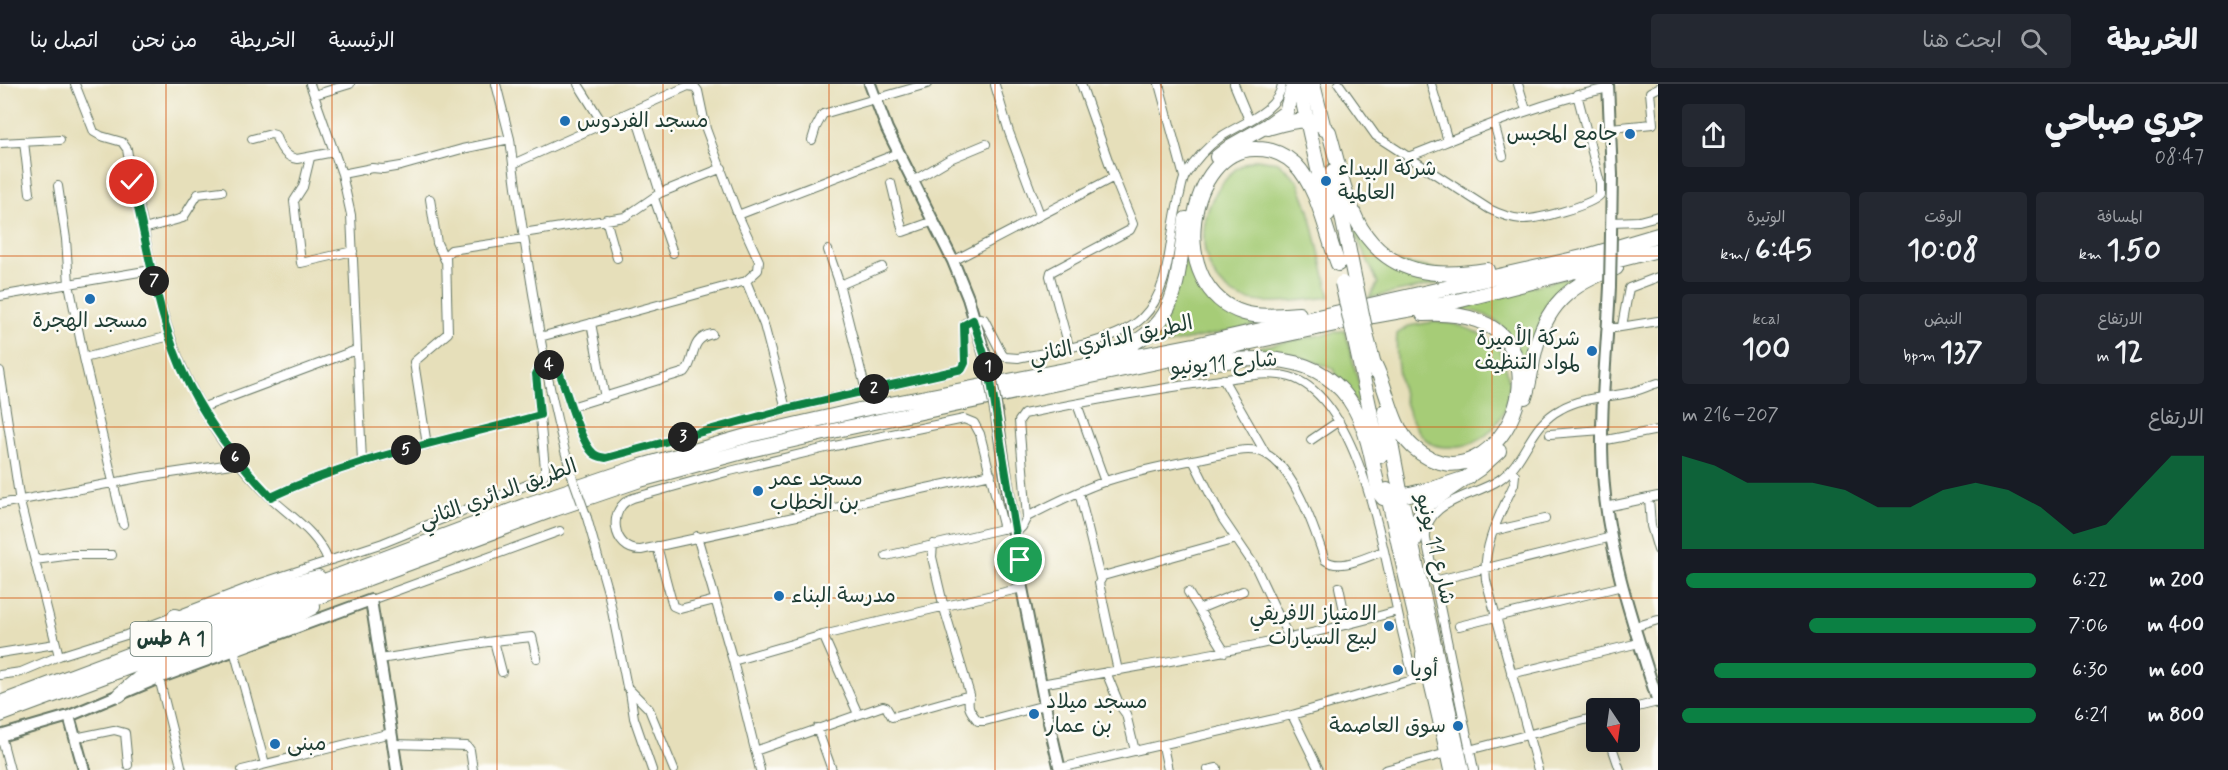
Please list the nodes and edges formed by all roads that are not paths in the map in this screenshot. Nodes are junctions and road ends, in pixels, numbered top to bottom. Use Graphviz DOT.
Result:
graph roads {
  1 [pos="75,84"];
  2 [pos="310,84"];
  3 [pos="351,84"];
  4 [pos="496,84"];
  5 [pos="578,84"];
  6 [pos="870,84"];
  7 [pos="927,84"];
  8 [pos="1081,84"];
  9 [pos="1159,84"];
  10 [pos="1234,84"];
  11 [pos="1282,84"];
  12 [pos="1294,84"];
  13 [pos="1299,84"];
  14 [pos="1314,84"];
  15 [pos="1339,84"];
  16 [pos="1431,84"];
  17 [pos="1518,84"];
  18 [pos="995,85"];
  19 [pos="1608,86"];
  20 [pos="1653,88"];
  21 [pos="1577,94"];
  22 [pos="314,95"];
  23 [pos="876,100"];
  24 [pos="634,110"];
  25 [pos="1526,110"];
  26 [pos="1307,120"];
  27 [pos="1494,123"];
  28 [pos="603,124"];
  29 [pos="1323,124"];
  30 [pos="1655,125"];
  31 [pos="1248,128"];
  32 [pos="1610,128"];
  33 [pos="252,139"];
  34 [pos="510,139"];
  35 [pos="60,140"];
  36 [pos="812,140"];
  37 [pos="1448,141"];
  38 [pos="24,142"];
  39 [pos="0,143"];
  40 [pos="986,144"];
  41 [pos="334,152"];
  42 [pos="899,153"];
  43 [pos="1503,156"];
  44 [pos="310,158"];
  45 [pos="1408,158"];
  46 [pos="513,164"];
  47 [pos="722,168"];
  48 [pos="342,174"];
  49 [pos="1114,177"];
  50 [pos="1184,177"];
  51 [pos="914,181"];
  52 [pos="891,183"];
  53 [pos="58,186"];
  54 [pos="222,191"];
  55 [pos="30,194"];
  56 [pos="657,195"];
  57 [pos="430,199"];
  58 [pos="738,214"];
  59 [pos="1040,215"];
  60 [pos="1658,216"];
  61 [pos="606,219"];
  62 [pos="934,221"];
  63 [pos="1611,228"];
  64 [pos="144,229"];
  65 [pos="1658,235"];
  66 [pos="524,236"];
  67 [pos="828,250"];
  68 [pos="1658,250"];
  69 [pos="353,251"];
  70 [pos="673,253"];
  71 [pos="1658,254"];
  72 [pos="1587,256"];
  73 [pos="617,258"];
  74 [pos="445,260"];
  75 [pos="953,261"];
  76 [pos="1338,264"];
  77 [pos="882,267"];
  78 [pos="151,270"];
  79 [pos="1658,277"];
  80 [pos="746,281"];
  81 [pos="1348,282"];
  82 [pos="69,284"];
  83 [pos="840,285"];
  84 [pos="0,296"];
  85 [pos="1337,312"];
  86 [pos="973,320"];
  87 [pos="1658,321"];
  88 [pos="591,322"];
  89 [pos="1622,326"];
  90 [pos="1608,329"];
  91 [pos="712,334"];
  92 [pos="170,336"];
  93 [pos="1288,336"];
  94 [pos="540,337"];
  95 [pos="1361,340"];
  96 [pos="1069,347"];
  97 [pos="356,350"];
  98 [pos="84,358"];
  99 [pos="1375,365"];
  100 [pos="545,366"];
  101 [pos="0,371"];
  102 [pos="1223,380"];
  103 [pos="1004,383"];
  104 [pos="1658,383"];
  105 [pos="1057,384"];
  106 [pos="866,391"];
  107 [pos="1603,396"];
  108 [pos="605,398"];
  109 [pos="1077,404"];
  110 [pos="571,407"];
  111 [pos="201,408"];
  112 [pos="786,409"];
  113 [pos="540,415"];
  114 [pos="1339,422"];
  115 [pos="4,427"];
  116 [pos="1658,430"];
  117 [pos="1550,434"];
  118 [pos="1602,435"];
  119 [pos="1311,440"];
  120 [pos="427,445"];
  121 [pos="1266,454"];
  122 [pos="1193,460"];
  123 [pos="238,462"];
  124 [pos="362,462"];
  125 [pos="1511,469"];
  126 [pos="992,474"];
  127 [pos="1469,477"];
  128 [pos="1105,482"];
  129 [pos="113,483"];
  130 [pos="1079,492"];
  131 [pos="271,497"];
  132 [pos="1654,497"];
  133 [pos="1395,498"];
  134 [pos="20,502"];
  135 [pos="0,504"];
  136 [pos="1606,507"];
  137 [pos="1027,517"];
  138 [pos="1545,519"];
  139 [pos="123,524"];
  140 [pos="1011,530"];
  141 [pos="560,531"];
  142 [pos="1493,531"];
  143 [pos="698,536"];
  144 [pos="1612,537"];
  145 [pos="1236,539"];
  146 [pos="933,544"];
  147 [pos="657,546"];
  148 [pos="1658,546"];
  149 [pos="1384,551"];
  150 [pos="112,555"];
  151 [pos="886,556"];
  152 [pos="1415,557"];
  153 [pos="35,560"];
  154 [pos="328,560"];
  155 [pos="1484,568"];
  156 [pos="341,575"];
  157 [pos="1100,578"];
  158 [pos="1434,581"];
  159 [pos="1622,586"];
  160 [pos="1339,587"];
  161 [pos="1022,588"];
  162 [pos="1243,591"];
  163 [pos="1188,592"];
  164 [pos="329,593"];
  165 [pos="371,600"];
  166 [pos="715,600"];
  167 [pos="944,608"];
  168 [pos="1199,609"];
  169 [pos="1397,611"];
  170 [pos="175,616"];
  171 [pos="1496,616"];
  172 [pos="1658,620"];
  173 [pos="1347,625"];
  174 [pos="1459,626"];
  175 [pos="1634,627"];
  176 [pos="823,635"];
  177 [pos="1289,638"];
  178 [pos="494,641"];
  179 [pos="1639,643"];
  180 [pos="55,644"];
  181 [pos="1424,648"];
  182 [pos="234,650"];
  183 [pos="1225,652"];
  184 [pos="0,653"];
  185 [pos="59,656"];
  186 [pos="537,658"];
  187 [pos="380,659"];
  188 [pos="733,661"];
  189 [pos="1440,669"];
  190 [pos="502,672"];
  191 [pos="1106,672"];
  192 [pos="1118,672"];
  193 [pos="1511,674"];
  194 [pos="0,675"];
  195 [pos="159,678"];
  196 [pos="1414,680"];
  197 [pos="1041,684"];
  198 [pos="1456,689"];
  199 [pos="630,692"];
  200 [pos="119,695"];
  201 [pos="970,696"];
  202 [pos="1658,702"];
  203 [pos="0,703"];
  204 [pos="1045,705"];
  205 [pos="1640,706"];
  206 [pos="858,714"];
  207 [pos="0,715"];
  208 [pos="1292,715"];
  209 [pos="69,716"];
  210 [pos="1586,719"];
  211 [pos="817,728"];
  212 [pos="1527,733"];
  213 [pos="1,736"];
  214 [pos="75,738"];
  215 [pos="392,738"];
  216 [pos="1163,746"];
  217 [pos="1469,750"];
  218 [pos="755,751"];
  219 [pos="1135,751"];
  220 [pos="1614,752"];
  221 [pos="1448,753"];
  222 [pos="3,756"];
  223 [pos="265,764"];
  224 [pos="128,765"];
  225 [pos="1060,769"];
  226 [pos="10,770"];
  227 [pos="84,770"];
  228 [pos="182,770"];
  229 [pos="242,770"];
  230 [pos="397,770"];
  231 [pos="473,770"];
  232 [pos="652,770"];
  233 [pos="674,770"];
  234 [pos="760,770"];
  235 [pos="832,770"];
  236 [pos="1168,770"];
  237 [pos="1319,770"];
  238 [pos="1385,770"];
  239 [pos="1451,770"];
  240 [pos="1461,770"];
  241 [pos="1474,770"];
  242 [pos="1538,770"];
  243 [pos="1620,770"];
  1 -- 64 [label="street"];
  2 -- 22 [label="street"];
  3 -- 22 [label="street"];
  4 -- 34 [label="street"];
  5 -- 28 [label="street"];
  6 -- 23 [label="street"];
  7 -- 23 [label="street"];
  8 -- 49 [label="street"];
  9 -- 50 [label="street"];
  10 -- 31 [label="street"];
  11 -- 31 [label="street"];
  12 -- 31 [label="highway"];
  13 -- 26 [label="highway"];
  14 -- 29 [label="highway"];
  15 -- 45 [label="street"];
  16 -- 37 [label="street"];
  17 -- 25 [label="street"];
  18 -- 59 [label="street"];
  19 -- 21 [label="street"];
  19 -- 32 [label="street"];
  20 -- 30 [label="street"];
  21 -- 25 [label="street"];
  21 -- 45 [label="street"];
  22 -- 41 [label="street"];
  23 -- 36 [label="street"];
  23 -- 42 [label="street"];
  24 -- 28 [label="street"];
  24 -- 47 [label="street"];
  24 -- 56 [label="street"];
  25 -- 27 [label="street"];
  26 -- 29 [label="highway"];
  26 -- 31 [label="highway"];
  26 -- 76 [label="highway"];
  27 -- 37 [label="street"];
  27 -- 43 [label="street"];
  28 -- 46 [label="street"];
  29 -- 72 [label="highway"];
  29 -- 81 [label="highway"];
  30 -- 32 [label="street"];
  31 -- 50 [label="street"];
  31 -- 103 [label="highway"];
  32 -- 63 [label="street"];
  33 -- 44 [label="street"];
  34 -- 46 [label="street"];
  34 -- 48 [label="street"];
  35 -- 38 [label="street"];
  37 -- 45 [label="street"];
  38 -- 39 [label="street"];
  38 -- 55 [label="street"];
  40 -- 51 [label="street"];
  41 -- 44 [label="street"];
  41 -- 48 [label="street"];
  42 -- 51 [label="street"];
  42 -- 58 [label="street"];
  44 -- 69 [label="street"];
  46 -- 66 [label="street"];
  47 -- 56 [label="street"];
  47 -- 58 [label="street"];
  48 -- 69 [label="street"];
  49 -- 59 [label="street"];
  49 -- 96 [label="street"];
  50 -- 96 [label="street"];
  51 -- 62 [label="street"];
  52 -- 62 [label="street"];
  53 -- 82 [label="street"];
  54 -- 64 [label="street"];
  56 -- 61 [label="street"];
  56 -- 70 [label="street"];
  57 -- 74 [label="street"];
  58 -- 80 [label="street"];
  59 -- 75 [label="street"];
  60 -- 63 [label="street"];
  61 -- 66 [label="street"];
  61 -- 73 [label="street"];
  62 -- 75 [label="street"];
  63 -- 90 [label="street, bridge"];
  64 -- 78 [label="street"];
  65 -- 72 [label="highway, الطريق الدائري الثاني / طس A 1"];
  66 -- 74 [label="street"];
  66 -- 94 [label="street"];
  67 -- 83 [label="street"];
  68 -- 93 [label="highway, الطريق الدائري الثاني / طس A 1"];
  69 -- 97 [label="street"];
  71 -- 127 [label="highway"];
  72 -- 85 [label="highway, الطريق الدائري الثاني / طس A 1"];
  74 -- 120 [label="street"];
  75 -- 86 [label="street"];
  76 -- 81 [label="highway"];
  76 -- 85 [label="highway"];
  77 -- 83 [label="street"];
  78 -- 82 [label="street"];
  78 -- 92 [label="street"];
  79 -- 89 [label="street"];
  80 -- 88 [label="street"];
  80 -- 112 [label="street"];
  81 -- 95 [label="highway, bridge"];
  82 -- 84 [label="street"];
  82 -- 98 [label="street"];
  83 -- 106 [label="street"];
  85 -- 103 [label="highway, الطريق الدائري الثاني / طس A 1"];
  86 -- 96 [label="street"];
  86 -- 106 [label="street"];
  86 -- 140 [label="street, bridge"];
  87 -- 89 [label="street"];
  88 -- 94 [label="street"];
  88 -- 108 [label="street"];
  89 -- 90 [label="street"];
  90 -- 107 [label="street"];
  91 -- 108 [label="street"];
  92 -- 98 [label="street"];
  92 -- 111 [label="street"];
  93 -- 99 [label="highway"];
  93 -- 105 [label="highway, الطريق الدائري الثاني / طس A 1"];
  94 -- 100 [label="street"];
  95 -- 99 [label="highway, شارع 11 يونيو"];
  95 -- 133 [label="highway, شارع 11 يونيو"];
  97 -- 111 [label="street"];
  97 -- 124 [label="street"];
  98 -- 129 [label="street"];
  99 -- 133 [label="highway, شارع 11 يونيو"];
  100 -- 110 [label="street"];
  100 -- 113 [label="street"];
  100 -- 199 [label="street, bridge"];
  101 -- 115 [label="street"];
  102 -- 109 [label="street, شارع 11يونيو"];
  102 -- 114 [label="street, شارع 11يونيو"];
  102 -- 121 [label="street"];
  103 -- 156 [label="highway, الطريق الدائري الثاني / طس A 1"];
  104 -- 107 [label="street"];
  105 -- 133 [label="highway"];
  105 -- 164 [label="highway, الطريق الدائري الثاني / طس A 1"];
  106 -- 112 [label="street"];
  107 -- 118 [label="street"];
  107 -- 125 [label="street"];
  108 -- 110 [label="street"];
  109 -- 128 [label="street"];
  109 -- 137 [label="street, شارع 11يونيو"];
  110 -- 112 [label="street"];
  111 -- 123 [label="street"];
  113 -- 120 [label="street"];
  113 -- 154 [label="street"];
  114 -- 119 [label="street"];
  114 -- 149 [label="street, شارع 11يونيو"];
  115 -- 134 [label="street"];
  116 -- 118 [label="street"];
  117 -- 118 [label="street"];
  118 -- 136 [label="street"];
  120 -- 124 [label="street"];
  121 -- 122 [label="street"];
  121 -- 149 [label="street"];
  122 -- 128 [label="street"];
  122 -- 145 [label="street"];
  123 -- 129 [label="street"];
  123 -- 131 [label="street"];
  124 -- 131 [label="street"];
  125 -- 142 [label="street"];
  125 -- 158 [label="street"];
  126 -- 140 [label="street"];
  126 -- 143 [label="street"];
  126 -- 147 [label="street"];
  127 -- 133 [label="highway"];
  127 -- 152 [label="highway"];
  128 -- 130 [label="street"];
  129 -- 134 [label="street"];
  129 -- 139 [label="street"];
  130 -- 137 [label="street"];
  130 -- 157 [label="street"];
  131 -- 154 [label="street"];
  132 -- 136 [label="street"];
  132 -- 148 [label="street"];
  133 -- 152 [label="highway, شارع 11 يونيو"];
  133 -- 181 [label="highway, شارع 11 يونيو"];
  134 -- 135 [label="street"];
  134 -- 153 [label="street"];
  136 -- 144 [label="street"];
  137 -- 140 [label="street"];
  138 -- 142 [label="street"];
  140 -- 146 [label="street"];
  140 -- 161 [label="street"];
  141 -- 165 [label="street"];
  142 -- 155 [label="street"];
  143 -- 147 [label="street"];
  143 -- 166 [label="street"];
  144 -- 155 [label="street"];
  144 -- 159 [label="street"];
  145 -- 157 [label="street"];
  145 -- 177 [label="street"];
  146 -- 151 [label="street"];
  146 -- 167 [label="street"];
  147 -- 166 [label="street"];
  149 -- 169 [label="street, شارع 11يونيو"];
  150 -- 153 [label="street"];
  152 -- 189 [label="highway, شارع 11 يونيو"];
  153 -- 180 [label="street"];
  154 -- 170 [label="street"];
  155 -- 158 [label="street"];
  155 -- 171 [label="street"];
  156 -- 170 [label="highway"];
  156 -- 203 [label="highway, الطريق الدائري الثاني / طس A 1"];
  157 -- 192 [label="street"];
  158 -- 198 [label="street"];
  159 -- 171 [label="street"];
  159 -- 175 [label="street"];
  160 -- 173 [label="street"];
  161 -- 167 [label="street"];
  161 -- 197 [label="street"];
  162 -- 168 [label="street"];
  163 -- 168 [label="street"];
  164 -- 200 [label="highway"];
  164 -- 207 [label="highway, الطريق الدائري الثاني / طس A 1"];
  165 -- 182 [label="street"];
  165 -- 187 [label="street"];
  166 -- 188 [label="street"];
  167 -- 176 [label="street"];
  167 -- 201 [label="street"];
  168 -- 183 [label="street"];
  169 -- 173 [label="street"];
  169 -- 196 [label="street, شارع 11يونيو"];
  170 -- 185 [label="street"];
  171 -- 174 [label="street"];
  171 -- 193 [label="street"];
  172 -- 175 [label="street"];
  173 -- 177 [label="street"];
  175 -- 179 [label="street"];
  176 -- 188 [label="street"];
  176 -- 206 [label="street"];
  177 -- 183 [label="street"];
  178 -- 186 [label="street"];
  178 -- 187 [label="street"];
  178 -- 190 [label="street"];
  179 -- 193 [label="street"];
  179 -- 202 [label="street"];
  180 -- 184 [label="street"];
  180 -- 185 [label="street"];
  181 -- 196 [label="street"];
  181 -- 221 [label="highway, شارع 11 يونيو"];
  182 -- 195 [label="street"];
  182 -- 223 [label="street"];
  183 -- 192 [label="street"];
  185 -- 194 [label="street"];
  187 -- 215 [label="street"];
  188 -- 218 [label="street"];
  189 -- 198 [label="highway"];
  189 -- 240 [label="highway, شارع 11 يونيو"];
  191 -- 192 [label="street"];
  191 -- 197 [label="street"];
  191 -- 219 [label="street"];
  193 -- 212 [label="street"];
  195 -- 200 [label="street"];
  195 -- 228 [label="street"];
  196 -- 208 [label="street"];
  197 -- 204 [label="street"];
  198 -- 217 [label="street"];
  199 -- 232 [label="street"];
  199 -- 233 [label="street"];
  200 -- 209 [label="street"];
  201 -- 204 [label="street"];
  201 -- 206 [label="street"];
  202 -- 205 [label="street"];
  204 -- 225 [label="street"];
  206 -- 211 [label="street"];
  208 -- 216 [label="street"];
  208 -- 237 [label="street"];
  209 -- 213 [label="street"];
  209 -- 214 [label="street"];
  210 -- 212 [label="street"];
  211 -- 218 [label="street"];
  211 -- 235 [label="street"];
  212 -- 217 [label="street"];
  212 -- 242 [label="street"];
  213 -- 222 [label="street"];
  214 -- 224 [label="street"];
  214 -- 227 [label="street"];
  215 -- 223 [label="street"];
  215 -- 230 [label="street"];
  215 -- 231 [label="street"];
  216 -- 219 [label="street"];
  216 -- 236 [label="street"];
  217 -- 241 [label="street"];
  218 -- 234 [label="street"];
  219 -- 225 [label="street"];
  220 -- 243 [label="street"];
  221 -- 238 [label="street"];
  221 -- 239 [label="highway, شارع 11 يونيو"];
  222 -- 226 [label="street"];
  223 -- 229 [label="street"];
}
